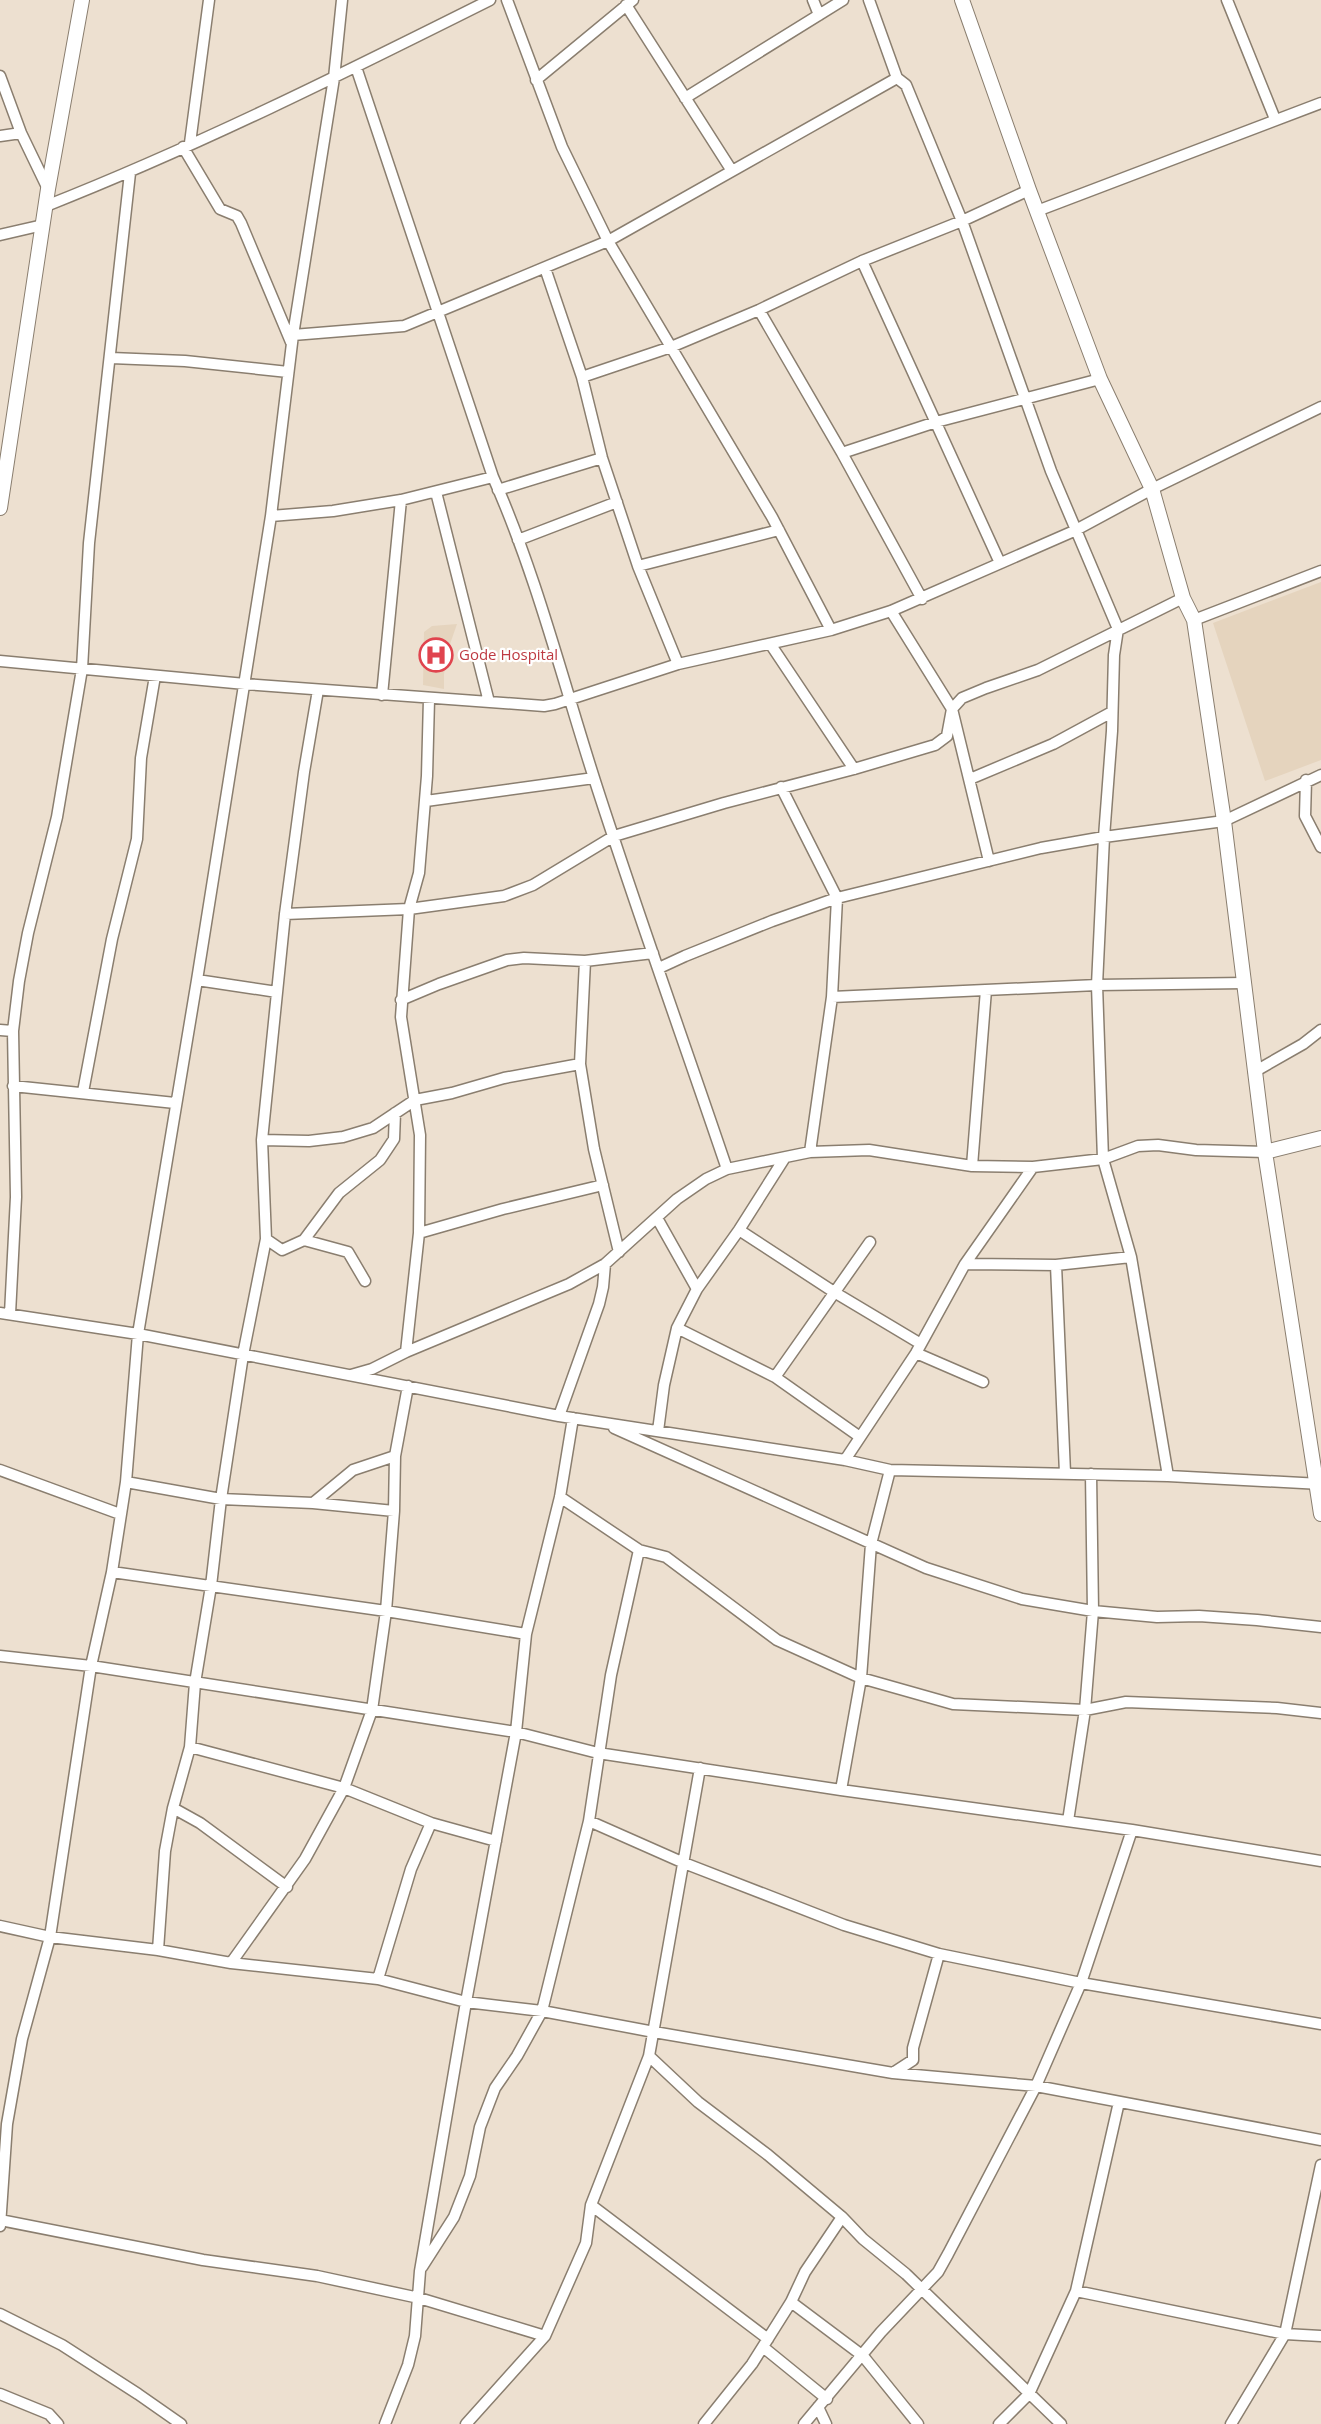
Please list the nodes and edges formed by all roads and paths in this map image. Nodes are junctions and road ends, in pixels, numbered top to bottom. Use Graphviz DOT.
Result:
graph roads {
  1 [pos="82,0"];
  2 [pos="209,0"];
  3 [pos="342,0"];
  4 [pos="490,0"];
  5 [pos="507,0"];
  6 [pos="813,0"];
  7 [pos="843,0"];
  8 [pos="869,0"];
  9 [pos="962,0"];
  10 [pos="1227,0"];
  11 [pos="630,3"];
  12 [pos="819,15"];
  13 [pos="356,67"];
  14 [pos="0,76"];
  15 [pos="334,78"];
  16 [pos="897,78"];
  17 [pos="536,80"];
  18 [pos="685,98"];
  19 [pos="1321,103"];
  20 [pos="1275,119"];
  21 [pos="21,132"];
  22 [pos="0,136"];
  23 [pos="187,145"];
  24 [pos="732,171"];
  25 [pos="130,173"];
  26 [pos="48,189"];
  27 [pos="1029,190"];
  28 [pos="46,206"];
  29 [pos="1037,211"];
  30 [pos="962,221"];
  31 [pos="42,225"];
  32 [pos="0,235"];
  33 [pos="608,241"];
  34 [pos="862,261"];
  35 [pos="545,268"];
  36 [pos="759,310"];
  37 [pos="437,311"];
  38 [pos="292,340"];
  39 [pos="671,347"];
  40 [pos="111,358"];
  41 [pos="288,372"];
  42 [pos="582,377"];
  43 [pos="1100,379"];
  44 [pos="1025,399"];
  45 [pos="1321,407"];
  46 [pos="936,422"];
  47 [pos="842,453"];
  48 [pos="602,458"];
  49 [pos="493,477"];
  50 [pos="1152,489"];
  51 [pos="498,490"];
  52 [pos="436,492"];
  53 [pos="401,500"];
  54 [pos="616,502"];
  55 [pos="0,508"];
  56 [pos="271,516"];
  57 [pos="779,530"];
  58 [pos="1074,531"];
  59 [pos="518,540"];
  60 [pos="1000,563"];
  61 [pos="638,566"];
  62 [pos="1321,571"];
  63 [pos="1183,598"];
  64 [pos="922,599"];
  65 [pos="891,611"];
  66 [pos="1194,620"];
  67 [pos="1118,629"];
  68 [pos="831,630"];
  69 [pos="771,645"];
  70 [pos="0,661"];
  71 [pos="678,664"];
  72 [pos="82,669"];
  73 [pos="154,676"];
  74 [pos="245,684"];
  75 [pos="318,690"];
  76 [pos="382,695"];
  77 [pos="429,699"];
  78 [pos="572,700"];
  79 [pos="489,702"];
  80 [pos="952,709"];
  81 [pos="1112,712"];
  82 [pos="854,769"];
  83 [pos="1321,775"];
  84 [pos="594,778"];
  85 [pos="970,779"];
  86 [pos="1306,780"];
  87 [pos="781,787"];
  88 [pos="426,801"];
  89 [pos="1224,822"];
  90 [pos="614,836"];
  91 [pos="1104,837"];
  92 [pos="1321,847"];
  93 [pos="989,861"];
  94 [pos="837,898"];
  95 [pos="409,909"];
  96 [pos="285,914"];
  97 [pos="653,953"];
  98 [pos="585,961"];
  99 [pos="659,968"];
  100 [pos="197,980"];
  101 [pos="1245,983"];
  102 [pos="1097,985"];
  103 [pos="986,990"];
  104 [pos="278,992"];
  105 [pos="832,997"];
  106 [pos="401,1000"];
  107 [pos="0,1030"];
  108 [pos="1321,1030"];
  109 [pos="14,1031"];
  110 [pos="580,1064"];
  111 [pos="1254,1072"];
  112 [pos="14,1086"];
  113 [pos="83,1092"];
  114 [pos="415,1100"];
  115 [pos="175,1103"];
  116 [pos="395,1113"];
  117 [pos="1321,1138"];
  118 [pos="262,1140"];
  119 [pos="810,1152"];
  120 [pos="1264,1152"];
  121 [pos="784,1159"];
  122 [pos="1103,1159"];
  123 [pos="972,1166"];
  124 [pos="1033,1167"];
  125 [pos="727,1169"];
  126 [pos="603,1185"];
  127 [pos="657,1218"];
  128 [pos="739,1230"];
  129 [pos="419,1233"];
  130 [pos="266,1239"];
  131 [pos="304,1240"];
  132 [pos="870,1242"];
  133 [pos="619,1252"];
  134 [pos="1131,1257"];
  135 [pos="605,1264"];
  136 [pos="965,1264"];
  137 [pos="1056,1265"];
  138 [pos="365,1281"];
  139 [pos="697,1289"];
  140 [pos="834,1292"];
  141 [pos="5,1313"];
  142 [pos="677,1328"];
  143 [pos="138,1334"];
  144 [pos="919,1348"];
  145 [pos="406,1352"];
  146 [pos="243,1355"];
  147 [pos="347,1376"];
  148 [pos="775,1377"];
  149 [pos="983,1382"];
  150 [pos="408,1386"];
  151 [pos="559,1416"];
  152 [pos="573,1418"];
  153 [pos="599,1421"];
  154 [pos="658,1431"];
  155 [pos="860,1437"];
  156 [pos="395,1456"];
  157 [pos="844,1460"];
  158 [pos="0,1470"];
  159 [pos="890,1470"];
  160 [pos="1065,1473"];
  161 [pos="1091,1474"];
  162 [pos="1168,1476"];
  163 [pos="126,1482"];
  164 [pos="1319,1484"];
  165 [pos="560,1497"];
  166 [pos="221,1499"];
  167 [pos="313,1503"];
  168 [pos="394,1511"];
  169 [pos="120,1514"];
  170 [pos="1321,1514"];
  171 [pos="871,1544"];
  172 [pos="639,1550"];
  173 [pos="112,1572"];
  174 [pos="211,1586"];
  175 [pos="386,1611"];
  176 [pos="1093,1611"];
  177 [pos="1321,1627"];
  178 [pos="526,1634"];
  179 [pos="0,1656"];
  180 [pos="92,1666"];
  181 [pos="861,1678"];
  182 [pos="195,1683"];
  183 [pos="372,1710"];
  184 [pos="1085,1710"];
  185 [pos="1321,1713"];
  186 [pos="516,1732"];
  187 [pos="190,1747"];
  188 [pos="598,1753"];
  189 [pos="700,1768"];
  190 [pos="344,1788"];
  191 [pos="841,1790"];
  192 [pos="173,1808"];
  193 [pos="589,1821"];
  194 [pos="1068,1821"];
  195 [pos="431,1823"];
  196 [pos="1132,1830"];
  197 [pos="496,1841"];
  198 [pos="1321,1861"];
  199 [pos="684,1863"];
  200 [pos="287,1887"];
  201 [pos="0,1926"];
  202 [pos="50,1936"];
  203 [pos="158,1950"];
  204 [pos="939,1954"];
  205 [pos="231,1963"];
  206 [pos="378,1979"];
  207 [pos="1081,1983"];
  208 [pos="466,2002"];
  209 [pos="542,2010"];
  210 [pos="1321,2024"];
  211 [pos="654,2032"];
  212 [pos="649,2056"];
  213 [pos="893,2073"];
  214 [pos="1036,2086"];
  215 [pos="1119,2102"];
  216 [pos="1321,2140"];
  217 [pos="1321,2165"];
  218 [pos="591,2205"];
  219 [pos="842,2217"];
  220 [pos="0,2222"];
  221 [pos="420,2271"];
  222 [pos="921,2287"];
  223 [pos="1076,2291"];
  224 [pos="419,2298"];
  225 [pos="791,2302"];
  226 [pos="0,2314"];
  227 [pos="1285,2334"];
  228 [pos="545,2336"];
  229 [pos="1321,2336"];
  230 [pos="765,2343"];
  231 [pos="863,2356"];
  232 [pos="0,2394"];
  233 [pos="1029,2394"];
  234 [pos="822,2403"];
  235 [pos="58,2424"];
  236 [pos="181,2424"];
  237 [pos="385,2424"];
  238 [pos="466,2424"];
  239 [pos="704,2424"];
  240 [pos="804,2424"];
  241 [pos="826,2424"];
  242 [pos="918,2424"];
  243 [pos="999,2424"];
  244 [pos="1061,2424"];
  245 [pos="1232,2424"];
  1 -- 26 [label="street"];
  2 -- 23 [label="street"];
  3 -- 15 [label="street"];
  4 -- 13 [label="street"];
  5 -- 17 [label="street"];
  6 -- 12 [label="street"];
  7 -- 12 [label="street"];
  8 -- 16 [label="street"];
  9 -- 27 [label="street"];
  10 -- 20 [label="street"];
  11 -- 17 [label="street"];
  11 -- 18 [label="street"];
  12 -- 18 [label="street"];
  13 -- 15 [label="street"];
  13 -- 37 [label="street"];
  14 -- 21 [label="street"];
  15 -- 23 [label="street"];
  15 -- 38 [label="street"];
  16 -- 24 [label="street"];
  16 -- 30 [label="street"];
  17 -- 33 [label="street"];
  18 -- 24 [label="street"];
  19 -- 20 [label="street"];
  20 -- 29 [label="street"];
  21 -- 22 [label="street"];
  21 -- 26 [label="street"];
  23 -- 25 [label="street"];
  23 -- 38 [label="street"];
  24 -- 33 [label="street"];
  25 -- 28 [label="street"];
  25 -- 40 [label="street"];
  26 -- 28 [label="street"];
  27 -- 29 [label="street"];
  27 -- 30 [label="street"];
  28 -- 31 [label="street"];
  29 -- 43 [label="street"];
  30 -- 34 [label="street"];
  30 -- 44 [label="street"];
  31 -- 32 [label="street"];
  31 -- 55 [label="street"];
  33 -- 35 [label="street"];
  33 -- 39 [label="street"];
  34 -- 36 [label="street"];
  34 -- 46 [label="street"];
  35 -- 37 [label="street"];
  35 -- 42 [label="street"];
  36 -- 39 [label="street"];
  36 -- 47 [label="street"];
  37 -- 38 [label="street"];
  37 -- 49 [label="street"];
  38 -- 41 [label="street"];
  39 -- 42 [label="street"];
  39 -- 57 [label="street"];
  40 -- 41 [label="street"];
  40 -- 72 [label="street"];
  41 -- 56 [label="street"];
  42 -- 48 [label="street"];
  43 -- 44 [label="street"];
  43 -- 50 [label="street"];
  44 -- 46 [label="street"];
  44 -- 58 [label="street"];
  45 -- 50 [label="street"];
  46 -- 47 [label="street"];
  46 -- 60 [label="street"];
  47 -- 64 [label="street"];
  48 -- 51 [label="street"];
  48 -- 54 [label="street"];
  49 -- 51 [label="street"];
  49 -- 52 [label="street"];
  50 -- 58 [label="street"];
  50 -- 63 [label="street"];
  51 -- 59 [label="street"];
  52 -- 53 [label="street"];
  52 -- 79 [label="street"];
  53 -- 56 [label="street"];
  53 -- 76 [label="street"];
  54 -- 59 [label="street"];
  54 -- 61 [label="street"];
  56 -- 74 [label="street"];
  57 -- 61 [label="street"];
  57 -- 68 [label="street"];
  58 -- 60 [label="street"];
  58 -- 67 [label="street"];
  59 -- 78 [label="street"];
  60 -- 64 [label="street"];
  61 -- 71 [label="street"];
  62 -- 66 [label="street"];
  63 -- 66 [label="street"];
  63 -- 67 [label="street"];
  64 -- 65 [label="street"];
  65 -- 68 [label="street"];
  65 -- 80 [label="street"];
  66 -- 89 [label="street"];
  67 -- 80 [label="street"];
  67 -- 81 [label="street"];
  68 -- 69 [label="street"];
  69 -- 71 [label="street"];
  69 -- 82 [label="street"];
  70 -- 72 [label="street"];
  71 -- 78 [label="street"];
  72 -- 73 [label="street"];
  72 -- 109 [label="street"];
  73 -- 74 [label="street"];
  73 -- 113 [label="street"];
  74 -- 75 [label="street"];
  74 -- 100 [label="street"];
  75 -- 76 [label="street"];
  75 -- 96 [label="street"];
  76 -- 77 [label="street"];
  77 -- 79 [label="street"];
  77 -- 88 [label="street"];
  78 -- 79 [label="street"];
  78 -- 84 [label="street"];
  80 -- 82 [label="street"];
  80 -- 85 [label="street"];
  81 -- 85 [label="street"];
  81 -- 91 [label="street"];
  82 -- 87 [label="street"];
  83 -- 86 [label="street"];
  84 -- 88 [label="street"];
  84 -- 90 [label="street"];
  85 -- 93 [label="street"];
  86 -- 89 [label="street"];
  86 -- 92 [label="street"];
  87 -- 90 [label="street"];
  87 -- 94 [label="street"];
  88 -- 95 [label="street"];
  89 -- 91 [label="street"];
  89 -- 101 [label="street"];
  90 -- 95 [label="street"];
  90 -- 97 [label="street"];
  91 -- 93 [label="street"];
  91 -- 102 [label="street"];
  93 -- 94 [label="street"];
  94 -- 99 [label="street"];
  94 -- 105 [label="street"];
  95 -- 96 [label="street"];
  95 -- 106 [label="street"];
  96 -- 104 [label="street"];
  97 -- 98 [label="street"];
  97 -- 99 [label="street"];
  98 -- 106 [label="street"];
  98 -- 110 [label="street"];
  99 -- 125 [label="street"];
  100 -- 104 [label="street"];
  100 -- 115 [label="street"];
  101 -- 102 [label="street"];
  101 -- 111 [label="street"];
  102 -- 103 [label="street"];
  102 -- 122 [label="street"];
  103 -- 105 [label="street"];
  103 -- 123 [label="street"];
  104 -- 118 [label="street"];
  105 -- 119 [label="street"];
  106 -- 114 [label="street"];
  107 -- 109 [label="street"];
  108 -- 111 [label="street"];
  109 -- 112 [label="street"];
  110 -- 114 [label="street"];
  110 -- 126 [label="street"];
  111 -- 120 [label="street"];
  112 -- 113 [label="street"];
  112 -- 141 [label="street"];
  113 -- 115 [label="street"];
  114 -- 116 [label="street"];
  114 -- 129 [label="street"];
  115 -- 143 [label="street"];
  116 -- 118 [label="street"];
  116 -- 131 [label="street"];
  117 -- 120 [label="street"];
  118 -- 130 [label="street"];
  119 -- 121 [label="street"];
  119 -- 123 [label="street"];
  120 -- 122 [label="street"];
  120 -- 164 [label="street"];
  121 -- 125 [label="street"];
  121 -- 128 [label="street"];
  122 -- 124 [label="street"];
  122 -- 134 [label="street"];
  123 -- 124 [label="street"];
  124 -- 136 [label="street"];
  125 -- 127 [label="street"];
  126 -- 129 [label="street"];
  126 -- 133 [label="street"];
  127 -- 133 [label="street"];
  127 -- 139 [label="street"];
  128 -- 139 [label="street"];
  128 -- 140 [label="street"];
  129 -- 145 [label="street"];
  130 -- 131 [label="street"];
  130 -- 146 [label="street"];
  131 -- 138 [label="street"];
  132 -- 140 [label="street"];
  133 -- 135 [label="street"];
  134 -- 137 [label="street"];
  134 -- 162 [label="street"];
  135 -- 145 [label="street"];
  135 -- 151 [label="street"];
  136 -- 137 [label="street"];
  136 -- 144 [label="street"];
  137 -- 160 [label="street"];
  139 -- 142 [label="street"];
  140 -- 144 [label="street"];
  140 -- 148 [label="street"];
  141 -- 143 [label="street"];
  142 -- 148 [label="street"];
  142 -- 154 [label="street"];
  143 -- 146 [label="street"];
  143 -- 163 [label="street"];
  144 -- 149 [label="street"];
  144 -- 155 [label="street"];
  145 -- 147 [label="street"];
  146 -- 147 [label="street"];
  146 -- 166 [label="street"];
  147 -- 150 [label="street"];
  148 -- 155 [label="street"];
  150 -- 151 [label="street"];
  150 -- 156 [label="street"];
  151 -- 152 [label="street"];
  152 -- 153 [label="street"];
  152 -- 165 [label="street"];
  153 -- 154 [label="street"];
  153 -- 171 [label="street"];
  154 -- 157 [label="street"];
  155 -- 157 [label="street"];
  156 -- 167 [label="street"];
  156 -- 168 [label="street"];
  157 -- 159 [label="street"];
  158 -- 169 [label="street"];
  159 -- 160 [label="street"];
  159 -- 171 [label="street"];
  160 -- 161 [label="street"];
  161 -- 162 [label="street"];
  161 -- 176 [label="street"];
  162 -- 164 [label="street"];
  163 -- 166 [label="street"];
  163 -- 169 [label="street"];
  164 -- 170 [label="street"];
  165 -- 172 [label="street"];
  165 -- 178 [label="street"];
  166 -- 167 [label="street"];
  166 -- 174 [label="street"];
  167 -- 168 [label="street"];
  168 -- 175 [label="street"];
  169 -- 173 [label="street"];
  171 -- 176 [label="street"];
  171 -- 181 [label="street"];
  172 -- 181 [label="street"];
  172 -- 188 [label="street"];
  173 -- 174 [label="street"];
  173 -- 180 [label="street"];
  174 -- 175 [label="street"];
  174 -- 182 [label="street"];
  175 -- 178 [label="street"];
  175 -- 183 [label="street"];
  176 -- 177 [label="street"];
  176 -- 184 [label="street"];
  178 -- 186 [label="street"];
  179 -- 180 [label="street"];
  180 -- 182 [label="street"];
  180 -- 202 [label="street"];
  181 -- 184 [label="street"];
  181 -- 191 [label="street"];
  182 -- 183 [label="street"];
  182 -- 187 [label="street"];
  183 -- 186 [label="street"];
  183 -- 190 [label="street"];
  184 -- 185 [label="street"];
  184 -- 194 [label="street"];
  186 -- 188 [label="street"];
  186 -- 197 [label="street"];
  187 -- 190 [label="street"];
  187 -- 192 [label="street"];
  188 -- 189 [label="street"];
  188 -- 193 [label="street"];
  189 -- 191 [label="street"];
  189 -- 199 [label="street"];
  190 -- 195 [label="street"];
  190 -- 200 [label="street"];
  191 -- 194 [label="street"];
  192 -- 200 [label="street"];
  192 -- 203 [label="street"];
  193 -- 199 [label="street"];
  193 -- 209 [label="street"];
  194 -- 196 [label="street"];
  195 -- 197 [label="street"];
  195 -- 206 [label="street"];
  196 -- 198 [label="street"];
  196 -- 207 [label="street"];
  197 -- 208 [label="street"];
  199 -- 204 [label="street"];
  199 -- 211 [label="street"];
  200 -- 205 [label="street"];
  201 -- 202 [label="street"];
  202 -- 203 [label="street"];
  202 -- 220 [label="street"];
  203 -- 205 [label="street"];
  204 -- 207 [label="street"];
  204 -- 213 [label="street"];
  205 -- 206 [label="street"];
  206 -- 208 [label="street"];
  207 -- 210 [label="street"];
  207 -- 214 [label="street"];
  208 -- 209 [label="street"];
  208 -- 221 [label="street"];
  209 -- 211 [label="street"];
  209 -- 221 [label="street"];
  211 -- 212 [label="street"];
  211 -- 213 [label="street"];
  212 -- 218 [label="street"];
  212 -- 219 [label="street"];
  213 -- 214 [label="street"];
  214 -- 215 [label="street"];
  214 -- 222 [label="street"];
  215 -- 216 [label="street"];
  215 -- 223 [label="street"];
  217 -- 227 [label="street"];
  218 -- 228 [label="street"];
  218 -- 230 [label="street"];
  219 -- 222 [label="street"];
  219 -- 225 [label="street"];
  220 -- 224 [label="street"];
  221 -- 224 [label="street"];
  222 -- 231 [label="street"];
  222 -- 233 [label="street"];
  223 -- 227 [label="street"];
  223 -- 233 [label="street"];
  224 -- 228 [label="street"];
  224 -- 237 [label="street"];
  225 -- 230 [label="street"];
  225 -- 231 [label="street"];
  226 -- 236 [label="street"];
  227 -- 229 [label="street"];
  227 -- 245 [label="street"];
  228 -- 238 [label="street"];
  230 -- 234 [label="street"];
  230 -- 239 [label="street"];
  231 -- 234 [label="street"];
  231 -- 242 [label="street"];
  232 -- 235 [label="street"];
  233 -- 243 [label="street"];
  233 -- 244 [label="street"];
  234 -- 240 [label="street"];
  234 -- 241 [label="street"];
}
